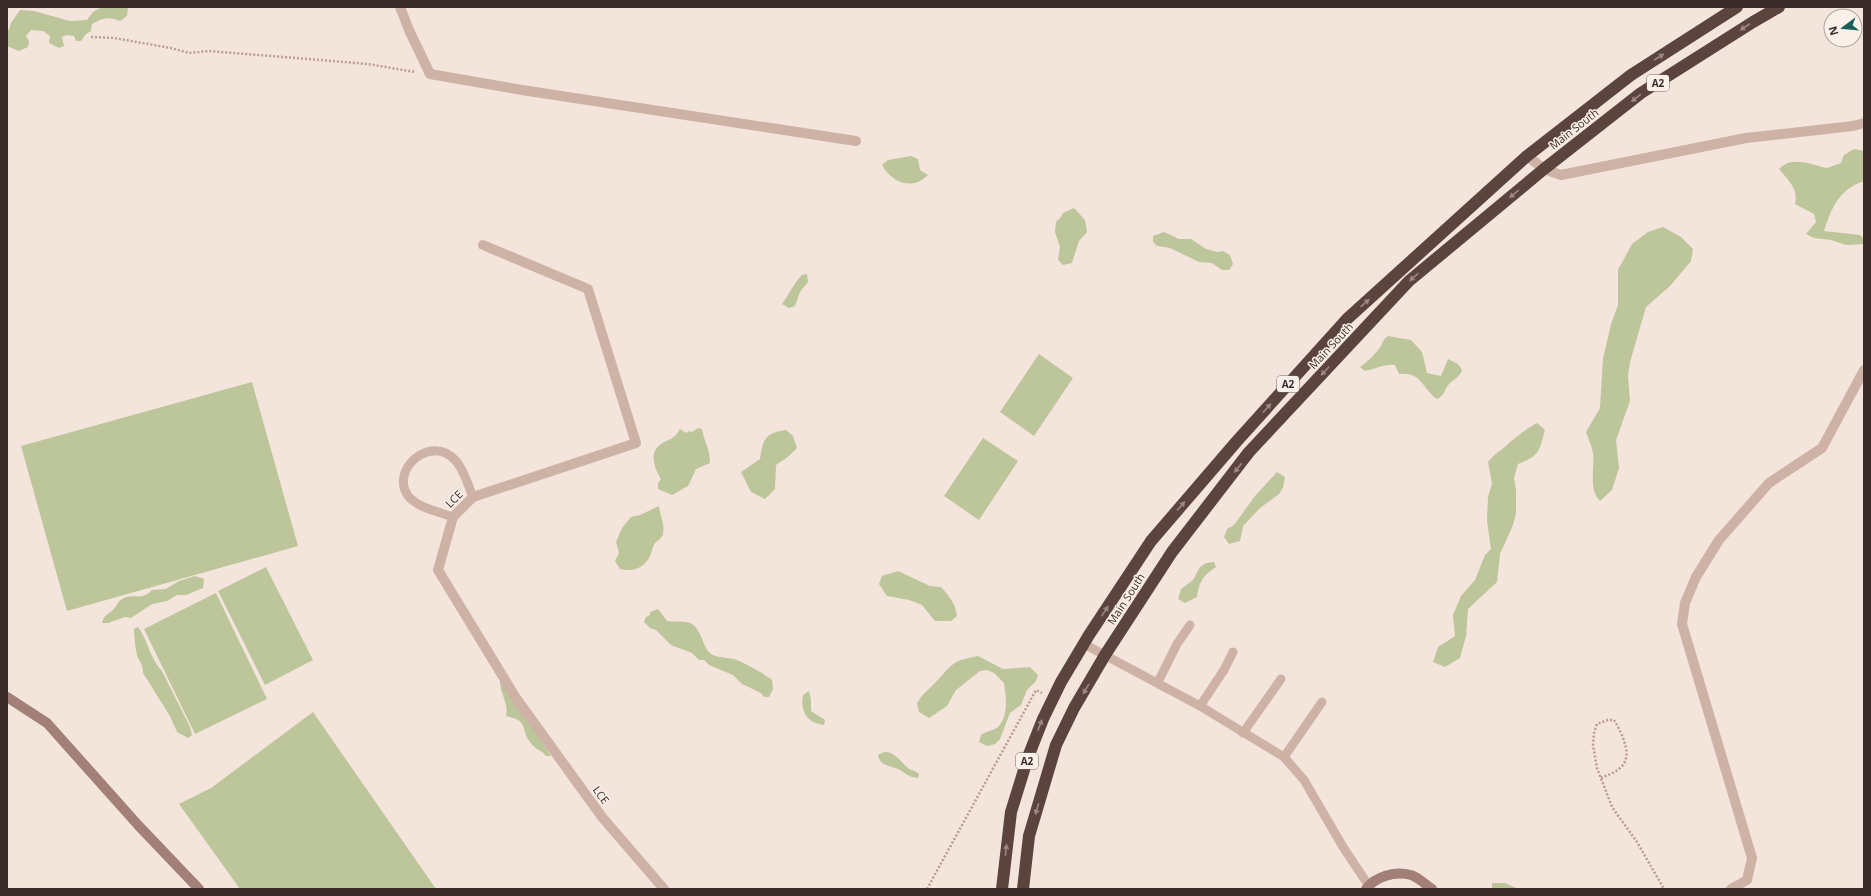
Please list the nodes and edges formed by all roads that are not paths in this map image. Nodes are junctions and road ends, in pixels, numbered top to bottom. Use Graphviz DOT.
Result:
graph roads {
  1 [pos="400,7"];
  2 [pos="1737,7"];
  3 [pos="1779,7"];
  4 [pos="1864,123"];
  5 [pos="856,141"];
  6 [pos="1527,156"];
  7 [pos="1544,169"];
  8 [pos="483,245"];
  9 [pos="1864,370"];
  10 [pos="473,497"];
  11 [pos="453,517"];
  12 [pos="1190,626"];
  13 [pos="1084,644"];
  14 [pos="1233,652"];
  15 [pos="1105,655"];
  16 [pos="1281,679"];
  17 [pos="1158,682"];
  18 [pos="7,697"];
  19 [pos="1322,702"];
  20 [pos="1200,706"];
  21 [pos="1243,733"];
  22 [pos="1284,757"];
  23 [pos="1368,887"];
  24 [pos="199,889"];
  25 [pos="664,889"];
  26 [pos="1002,889"];
  27 [pos="1023,889"];
  28 [pos="1432,889"];
  29 [pos="1731,889"];
  1 -- 5 [label="street"];
  6 -- 2 [label="highway, Main South / A2, one-way"];
  3 -- 7 [label="highway, Main South / A2, one-way"];
  4 -- 7 [label="street"];
  6 -- 7 [label="street"];
  13 -- 6 [label="highway, Main South / A2, one-way"];
  7 -- 15 [label="highway, Main South / A2, one-way"];
  8 -- 10 [label="street, LCE"];
  9 -- 29 [label="street"];
  10 -- 11 [label="street, LCE"];
  10 -- 11 [label="lane"];
  11 -- 25 [label="street, LCE"];
  12 -- 17 [label="lane"];
  13 -- 15 [label="lane"];
  26 -- 13 [label="highway, Main South / A2, one-way"];
  14 -- 20 [label="lane"];
  15 -- 17 [label="lane"];
  15 -- 27 [label="highway, Main South / A2, one-way"];
  16 -- 21 [label="lane"];
  17 -- 20 [label="lane"];
  18 -- 24 [label="street"];
  19 -- 22 [label="lane"];
  20 -- 21 [label="lane"];
  21 -- 22 [label="lane"];
  22 -- 23 [label="lane"];
  23 -- 28 [label="street"];
}
